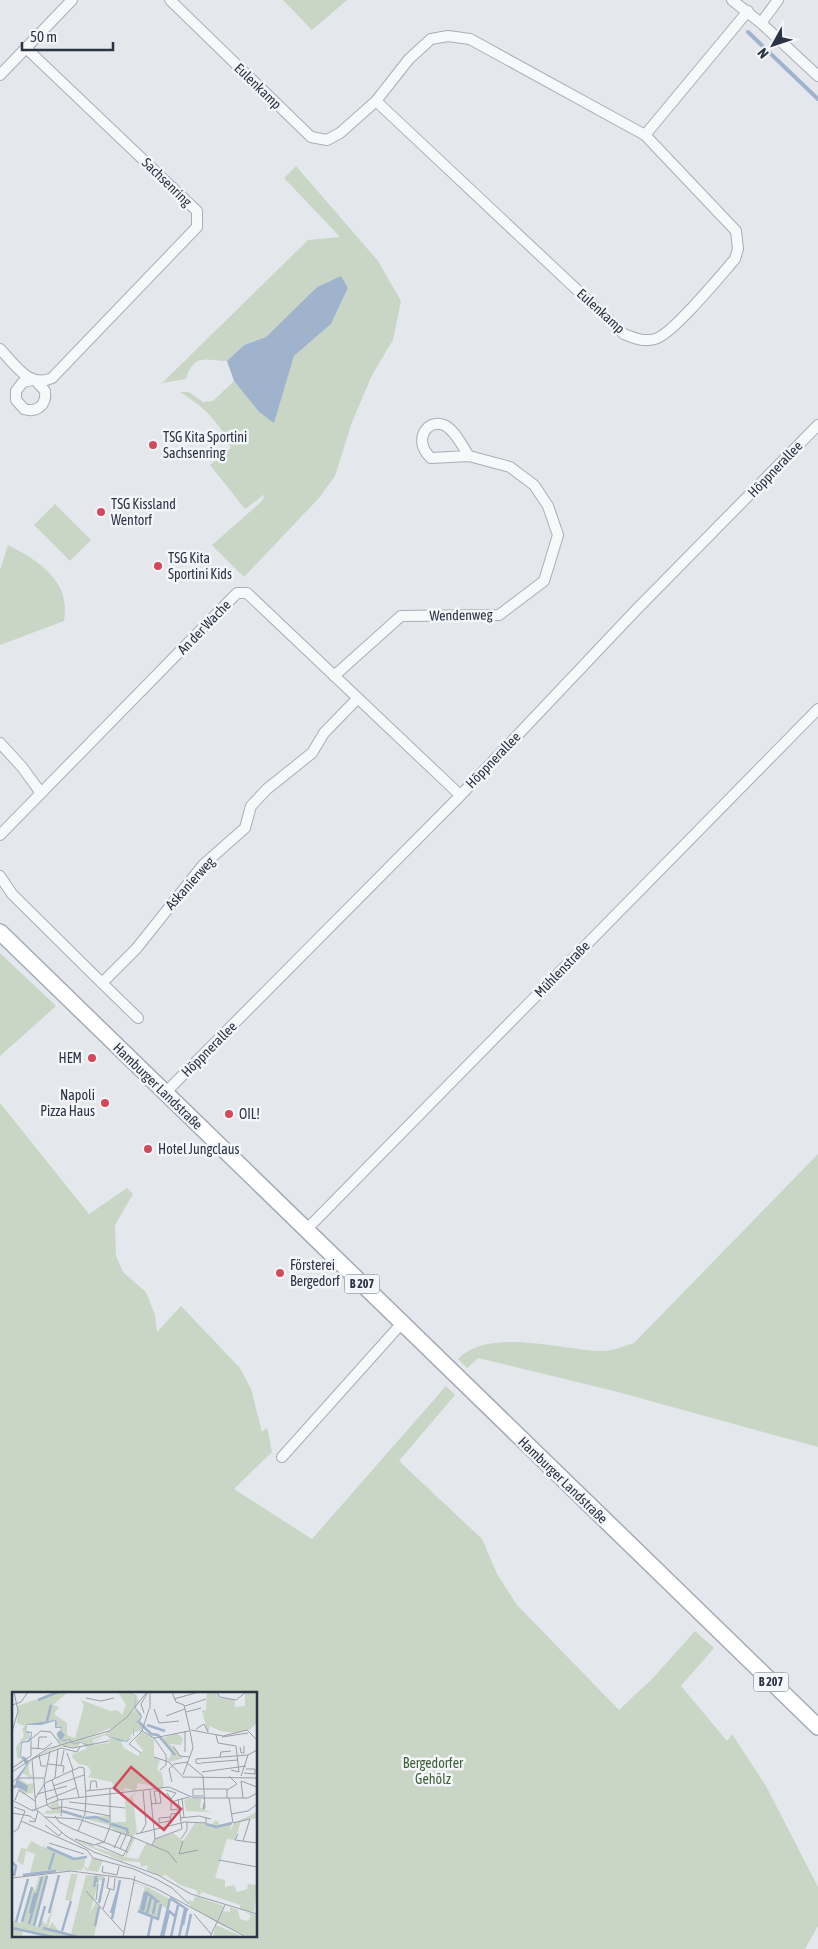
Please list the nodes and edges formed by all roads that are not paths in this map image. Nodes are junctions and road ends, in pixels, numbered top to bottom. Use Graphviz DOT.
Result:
graph roads {
  1 [pos="72,0"];
  2 [pos="170,0"];
  3 [pos="732,0"];
  4 [pos="778,0"];
  5 [pos="748,12"];
  6 [pos="761,23"];
  7 [pos="27,49"];
  8 [pos="0,75"];
  9 [pos="818,76"];
  10 [pos="376,101"];
  11 [pos="645,135"];
  12 [pos="0,349"];
  13 [pos="818,425"];
  14 [pos="469,456"];
  15 [pos="334,676"];
  16 [pos="358,698"];
  17 [pos="818,709"];
  18 [pos="0,742"];
  19 [pos="41,793"];
  20 [pos="460,795"];
  21 [pos="0,835"];
  22 [pos="0,876"];
  23 [pos="0,932"];
  24 [pos="102,983"];
  25 [pos="138,1018"];
  26 [pos="165,1093"];
  27 [pos="306,1230"];
  28 [pos="402,1323"];
  29 [pos="282,1457"];
  30 [pos="818,1727"];
  1 -- 7 [label="street"];
  2 -- 10 [label="street, Eulenkamp"];
  3 -- 5 [label="street"];
  4 -- 6 [label="street"];
  5 -- 6 [label="street"];
  5 -- 11 [label="street"];
  6 -- 9 [label="street"];
  7 -- 8 [label="street"];
  7 -- 12 [label="street, Sachsenring"];
  10 -- 11 [label="street, Eulenkamp"];
  10 -- 11 [label="street, Eulenkamp"];
  13 -- 20 [label="street, Höppnerallee"];
  14 -- 14 [label="street, Wendenweg"];
  14 -- 15 [label="street, Wendenweg"];
  15 -- 16 [label="street, An der Wache"];
  15 -- 19 [label="street, An der Wache"];
  16 -- 20 [label="street, An der Wache"];
  16 -- 24 [label="street, Askanierweg"];
  17 -- 27 [label="street, Mühlenstraße"];
  18 -- 19 [label="street"];
  19 -- 21 [label="street, An der Wache"];
  20 -- 26 [label="street, Höppnerallee"];
  22 -- 24 [label="street"];
  23 -- 26 [label="main road, Hamburger Landstraße / B 207"];
  24 -- 25 [label="street"];
  26 -- 27 [label="main road, Hamburger Landstraße / B 207"];
  27 -- 28 [label="main road, Hamburger Landstraße / B 207"];
  28 -- 29 [label="street"];
  28 -- 30 [label="main road, Hamburger Landstraße / B 207"];
}
